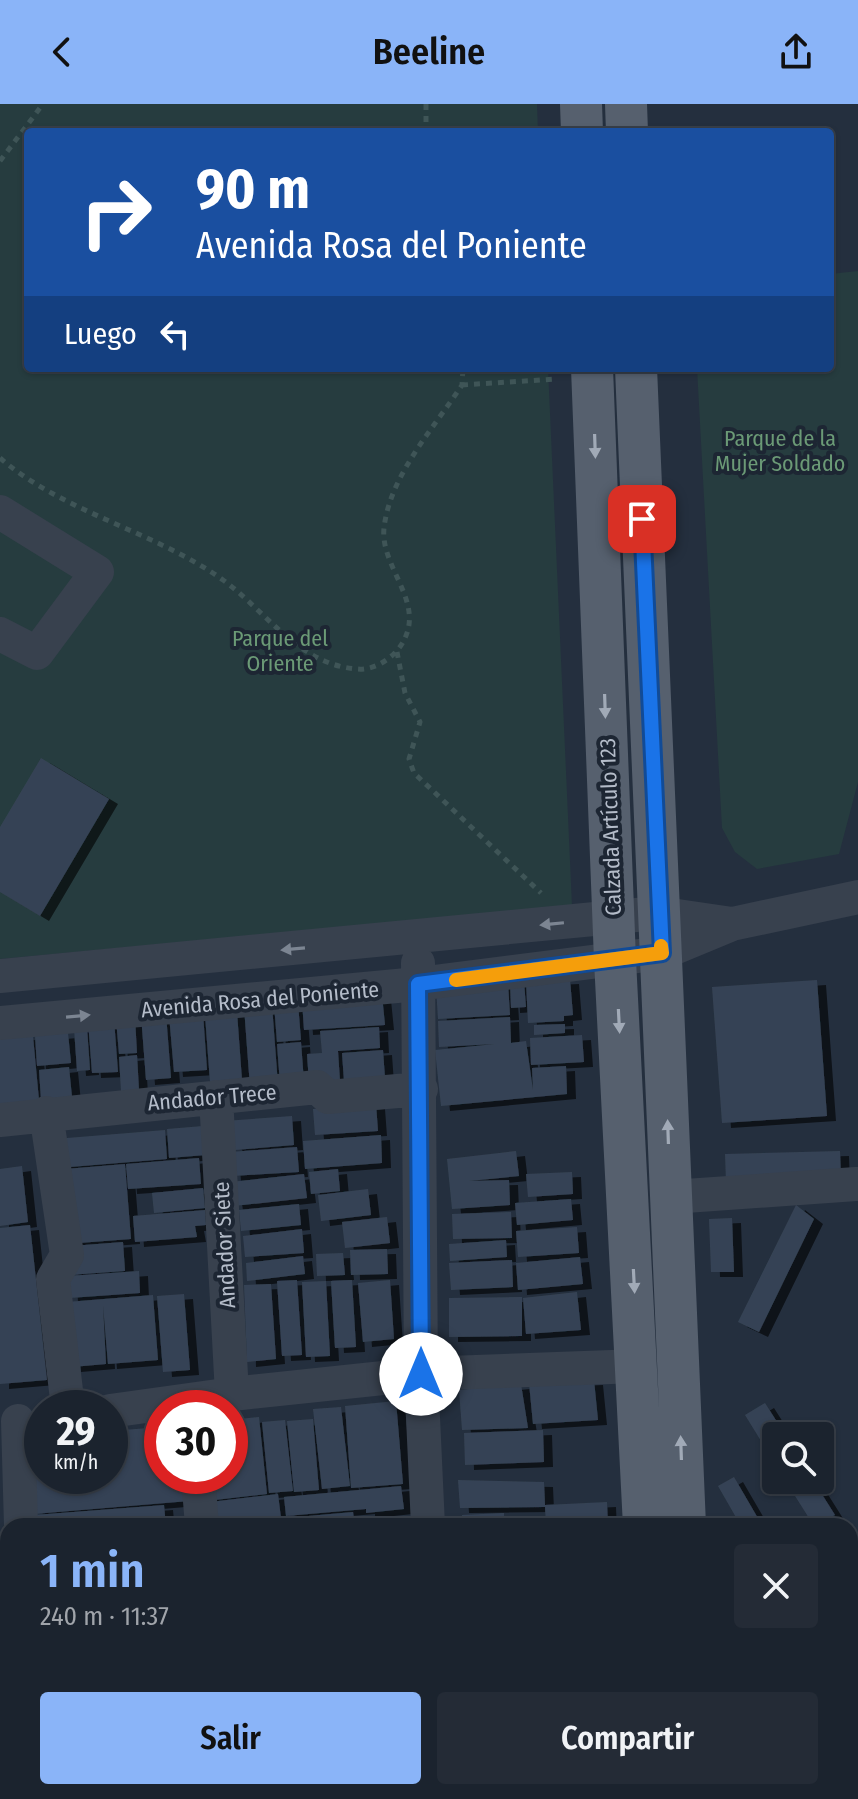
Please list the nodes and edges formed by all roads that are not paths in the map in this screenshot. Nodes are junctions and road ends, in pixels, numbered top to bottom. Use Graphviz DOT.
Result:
graph roads {
  1 [pos="581,104"];
  2 [pos="626,104"];
  3 [pos="582,128"];
  4 [pos="627,128"];
  5 [pos="636,372"];
  6 [pos="592,373"];
  7 [pos="0,512"];
  8 [pos="0,634"];
  9 [pos="855,897"];
  10 [pos="614,917"];
  11 [pos="659,933"];
  12 [pos="417,937"];
  13 [pos="615,960"];
  14 [pos="0,976"];
  15 [pos="418,984"];
  16 [pos="0,1023"];
  17 [pos="421,1089"];
  18 [pos="216,1097"];
  19 [pos="46,1113"];
  20 [pos="0,1120"];
  21 [pos="856,1184"];
  22 [pos="671,1197"];
  23 [pos="639,1366"];
  24 [pos="421,1374"];
  25 [pos="66,1390"];
  26 [pos="232,1390"];
  27 [pos="248,1392"];
  28 [pos="20,1420"];
  29 [pos="199,1494"];
  30 [pos="21,1518"];
  31 [pos="201,1518"];
  32 [pos="428,1518"];
  33 [pos="644,1518"];
  34 [pos="685,1518"];
  1 -- 3 [label="main road"];
  2 -- 4 [label="main road"];
  5 -- 11 [label="main road, Calzada Artículo 123"];
  6 -- 10 [label="main road, Calzada Artículo 123, one-way"];
  7 -- 8 [label="street"];
  9 -- 11 [label="street"];
  10 -- 11 [label="street, Avenida Rosa del Poniente"];
  10 -- 12 [label="street, Avenida Rosa del Poniente, one-way"];
  10 -- 13 [label="main road, Calzada Artículo 123"];
  11 -- 13 [label="street, Avenida Rosa del Poniente"];
  22 -- 11 [label="main road, Calzada Artículo 123, one-way"];
  12 -- 14 [label="street, Avenida Rosa del Poniente, one-way"];
  12 -- 15 [label="street"];
  13 -- 15 [label="street, Avenida Rosa del Poniente"];
  13 -- 23 [label="main road, Calzada Artículo 123, one-way"];
  16 -- 15 [label="street, Avenida Rosa del Poniente, one-way"];
  15 -- 17 [label="street"];
  17 -- 18 [label="street, Andador Trece"];
  17 -- 24 [label="street"];
  18 -- 19 [label="street, Andador Trece"];
  18 -- 26 [label="street, Andador Siete"];
  19 -- 20 [label="street, Andador Trece"];
  19 -- 25 [label="street"];
  21 -- 22 [label="street"];
  34 -- 22 [label="main road, Calzada Artículo 123, one-way"];
  23 -- 24 [label="street"];
  23 -- 33 [label="main road, Calzada Artículo 123"];
  24 -- 27 [label="street"];
  24 -- 32 [label="street"];
  28 -- 30 [label="street"];
  29 -- 31 [label="street"];
}
